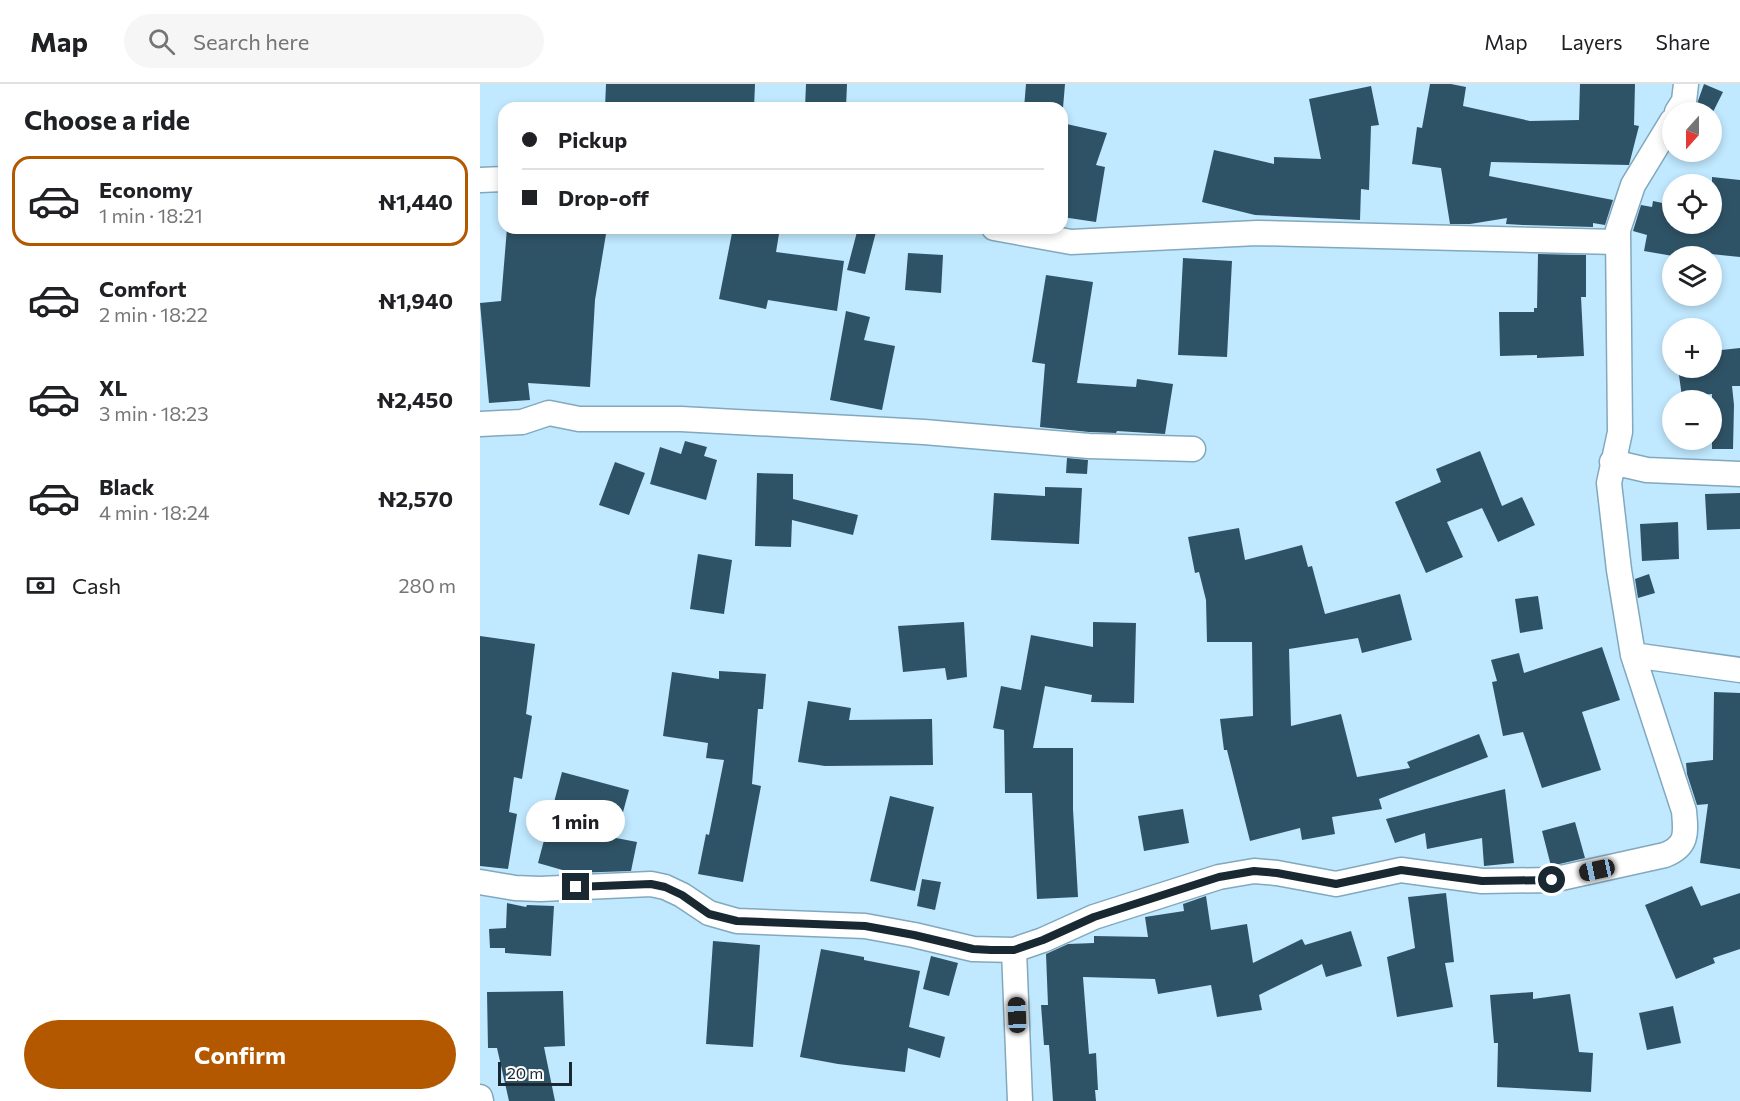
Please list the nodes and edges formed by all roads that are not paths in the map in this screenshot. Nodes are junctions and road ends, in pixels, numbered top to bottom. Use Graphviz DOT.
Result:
graph roads {
  1 [pos="1686,84"];
  2 [pos="1683,102"];
  3 [pos="1662,137"];
  4 [pos="498,179"];
  5 [pos="480,180"];
  6 [pos="1027,234"];
  7 [pos="1617,242"];
  8 [pos="480,424"];
  9 [pos="1193,449"];
  10 [pos="1612,462"];
  11 [pos="1740,474"];
  12 [pos="1633,655"];
  13 [pos="1740,670"];
  14 [pos="480,882"];
  15 [pos="1014,950"];
  16 [pos="1020,1101"];
  1 -- 2 [label="street"];
  3 -- 7 [label="street"];
  4 -- 5 [label="street"];
  6 -- 7 [label="street"];
  7 -- 10 [label="street"];
  8 -- 9 [label="street"];
  10 -- 11 [label="street"];
  10 -- 12 [label="street"];
  12 -- 13 [label="street"];
  12 -- 15 [label="street"];
  14 -- 15 [label="street"];
  15 -- 16 [label="street"];
}
